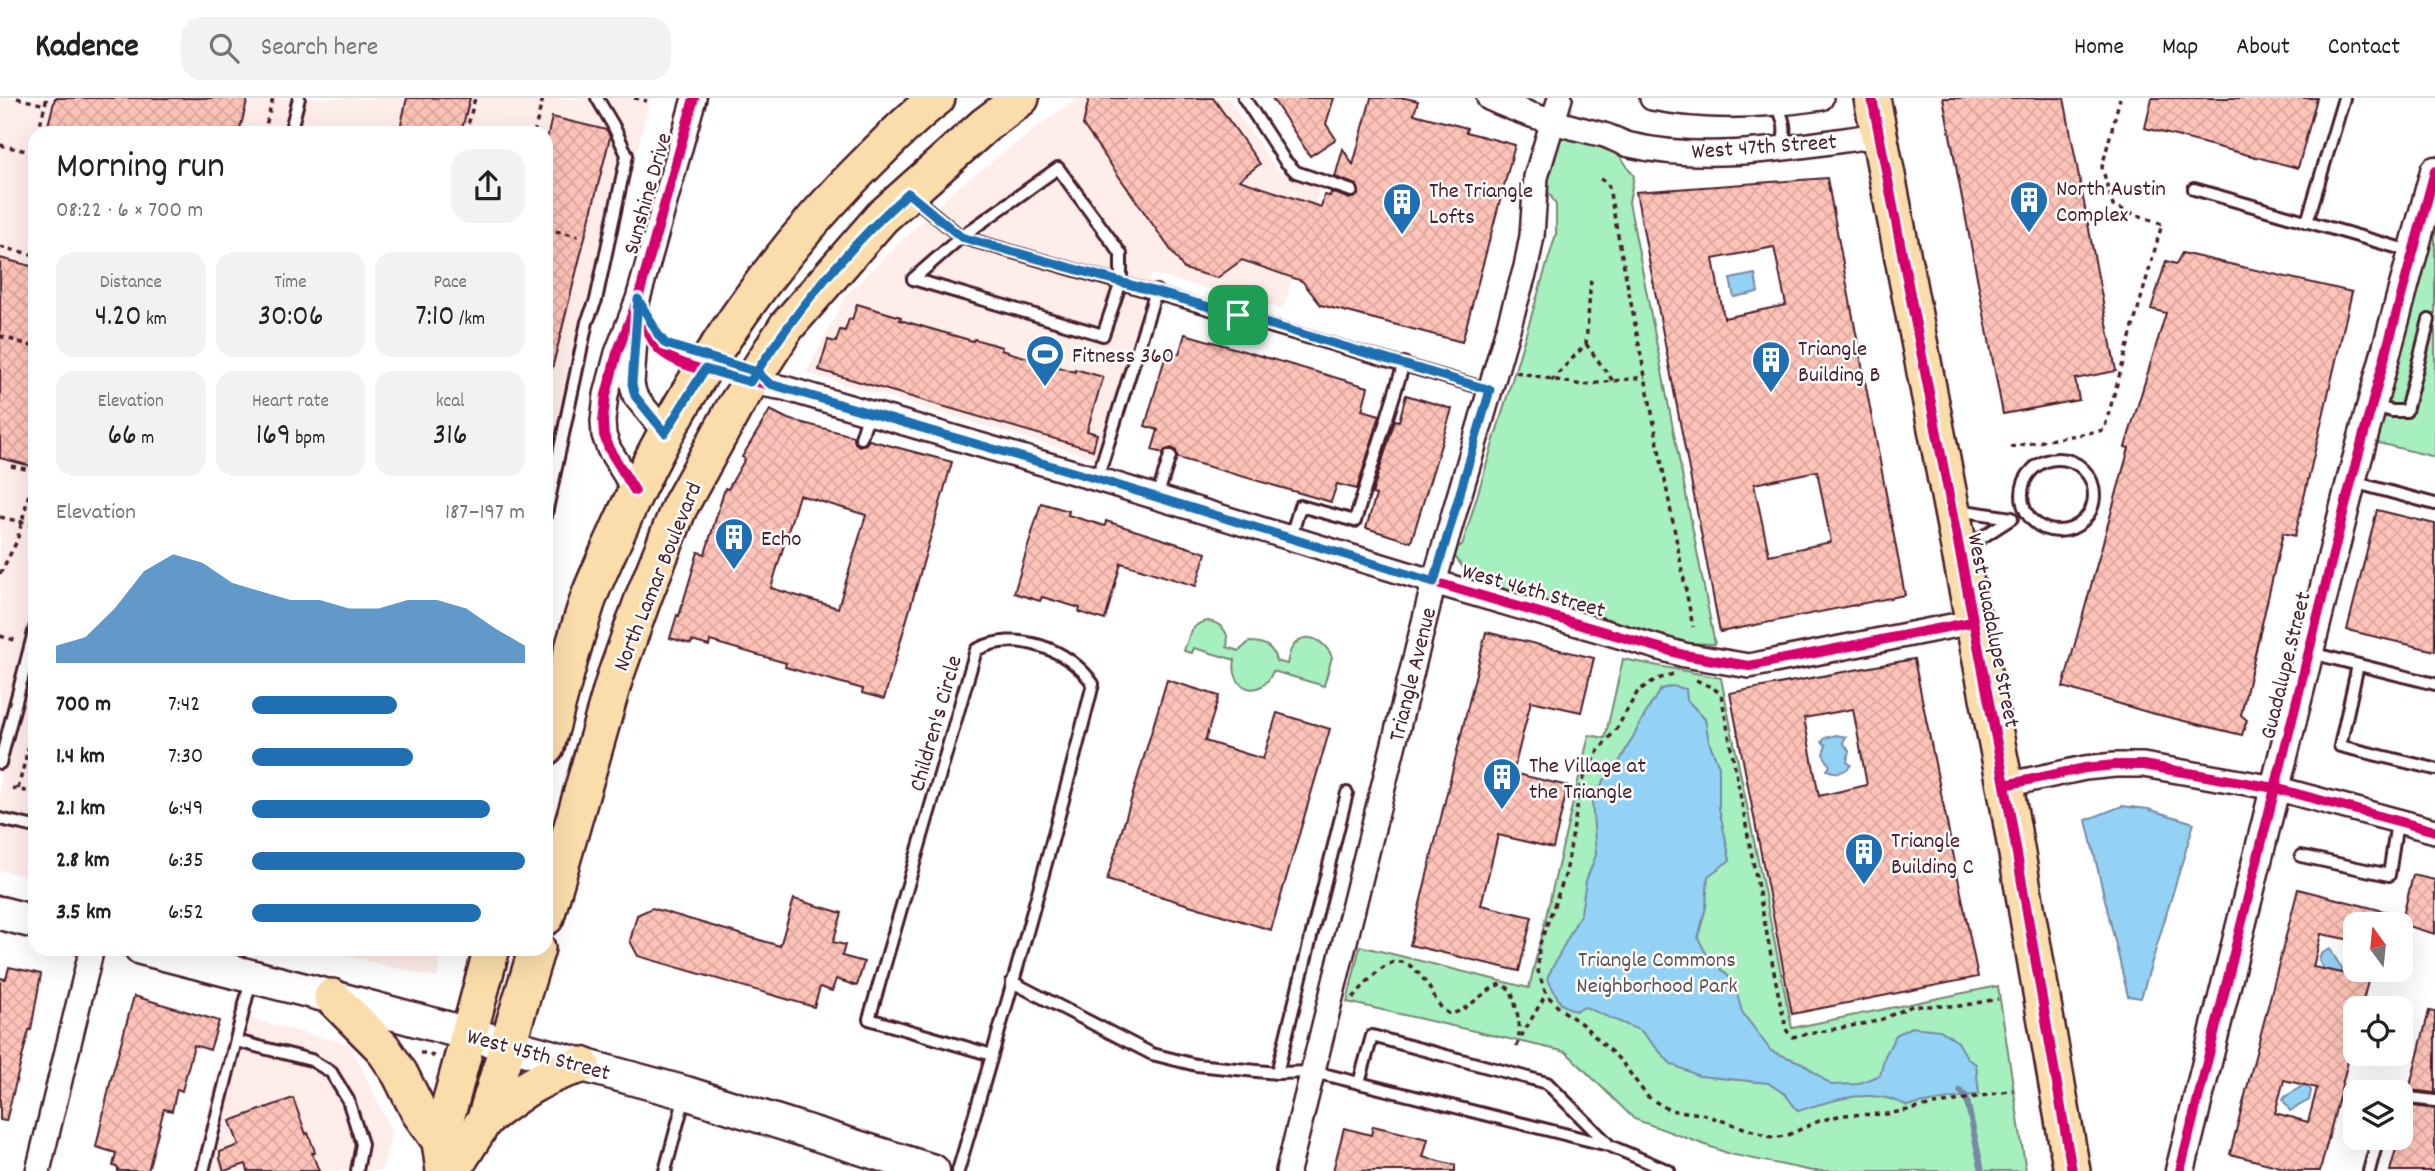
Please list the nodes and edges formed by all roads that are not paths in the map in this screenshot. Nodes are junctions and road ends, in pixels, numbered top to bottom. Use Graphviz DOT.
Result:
graph roads {
  1 [pos="299,98"];
  2 [pos="597,98"];
  3 [pos="694,98"];
  4 [pos="937,98"];
  5 [pos="1021,98"];
  6 [pos="1244,98"];
  7 [pos="1489,98"];
  8 [pos="1560,98"];
  9 [pos="1652,98"];
  10 [pos="1821,98"];
  11 [pos="1872,98"];
  12 [pos="2344,98"];
  13 [pos="1776,104"];
  14 [pos="1552,122"];
  15 [pos="292,126"];
  16 [pos="1879,135"];
  17 [pos="1781,148"];
  18 [pos="875,155"];
  19 [pos="2435,171"];
  20 [pos="2194,189"];
  21 [pos="1352,191"];
  22 [pos="908,193"];
  23 [pos="2307,222"];
  24 [pos="961,237"];
  25 [pos="2413,252"];
  26 [pos="1121,282"];
  27 [pos="1156,291"];
  28 [pos="638,299"];
  29 [pos="2429,320"];
  30 [pos="1404,363"];
  31 [pos="759,380"];
  32 [pos="1490,390"];
  33 [pos="2371,406"];
  34 [pos="869,412"];
  35 [pos="665,433"];
  36 [pos="862,438"];
  37 [pos="1170,456"];
  38 [pos="1097,479"];
  39 [pos="553,482"];
  40 [pos="2351,482"];
  41 [pos="635,491"];
  42 [pos="1157,497"];
  43 [pos="2435,504"];
  44 [pos="679,508"];
  45 [pos="1950,509"];
  46 [pos="2026,514"];
  47 [pos="2012,517"];
  48 [pos="1291,537"];
  49 [pos="1958,552"];
  50 [pos="1434,582"];
  51 [pos="1972,622"];
  52 [pos="2309,652"];
  53 [pos="28,655"];
  54 [pos="2358,665"];
  55 [pos="2435,684"];
  56 [pos="553,723"];
  57 [pos="0,763"];
  58 [pos="2435,769"];
  59 [pos="2005,785"];
  60 [pos="2275,788"];
  61 [pos="1347,793"];
  62 [pos="0,818"];
  63 [pos="2397,822"];
  64 [pos="28,825"];
  65 [pos="2435,831"];
  66 [pos="2301,856"];
  67 [pos="553,893"];
  68 [pos="0,913"];
  69 [pos="28,920"];
  70 [pos="90,956"];
  71 [pos="173,956"];
  72 [pos="490,956"];
  73 [pos="535,956"];
  74 [pos="252,976"];
  75 [pos="1012,982"];
  76 [pos="332,997"];
  77 [pos="469,1034"];
  78 [pos="236,1041"];
  79 [pos="509,1045"];
  80 [pos="992,1055"];
  81 [pos="582,1065"];
  82 [pos="1312,1072"];
  83 [pos="1277,1073"];
  84 [pos="1359,1083"];
  85 [pos="686,1093"];
  86 [pos="2413,1098"];
  87 [pos="2435,1101"];
  88 [pos="485,1119"];
  89 [pos="1608,1145"];
  90 [pos="2375,1150"];
  91 [pos="445,1161"];
  92 [pos="38,1171"];
  93 [pos="204,1171"];
  94 [pos="357,1171"];
  95 [pos="664,1171"];
  96 [pos="933,1171"];
  97 [pos="958,1171"];
  98 [pos="1288,1171"];
  99 [pos="1669,1171"];
  100 [pos="2072,1171"];
  101 [pos="2180,1171"];
  102 [pos="2369,1171"];
  1 -- 15 [label="lane"];
  2 -- 39 [label="lane"];
  3 -- 28 [label="street, Sunshine Drive"];
  4 -- 18 [label="main road, North Lamar Boulevard"];
  5 -- 22 [label="main road, North Lamar Boulevard"];
  6 -- 21 [label="lane"];
  7 -- 14 [label="street, West 47th Street"];
  8 -- 14 [label="street, Triangle Avenue"];
  9 -- 13 [label="street, West 47th Street"];
  10 -- 13 [label="street, West 47th Street"];
  11 -- 16 [label="main road, West Guadalupe Street"];
  12 -- 23 [label="lane"];
  13 -- 17 [label="lane"];
  14 -- 17 [label="street, West 47th Street"];
  14 -- 32 [label="street, Triangle Avenue"];
  16 -- 17 [label="street, West 47th Street"];
  16 -- 45 [label="main road, West Guadalupe Street"];
  18 -- 22 [label="main road"];
  18 -- 35 [label="main road, North Lamar Boulevard"];
  19 -- 25 [label="street, Guadalupe Street"];
  20 -- 23 [label="lane"];
  22 -- 24 [label="lane"];
  22 -- 31 [label="main road, North Lamar Boulevard"];
  23 -- 25 [label="lane"];
  24 -- 26 [label="lane"];
  24 -- 26 [label="lane"];
  24 -- 26 [label="lane"];
  25 -- 33 [label="street, Guadalupe Street"];
  26 -- 27 [label="lane"];
  27 -- 30 [label="lane"];
  27 -- 38 [label="lane"];
  28 -- 35 [label="street, Sunshine Drive"];
  28 -- 41 [label="street, Sunshine Drive"];
  29 -- 33 [label="lane"];
  30 -- 32 [label="lane"];
  30 -- 48 [label="lane"];
  31 -- 34 [label="street, West 46th Street"];
  31 -- 44 [label="main road, North Lamar Boulevard"];
  32 -- 50 [label="street, Triangle Avenue"];
  33 -- 40 [label="street, Guadalupe Street"];
  34 -- 36 [label="lane"];
  34 -- 38 [label="street, West 46th Street"];
  35 -- 41 [label="main road, North Lamar Boulevard"];
  35 -- 44 [label="main road"];
  37 -- 42 [label="lane"];
  38 -- 42 [label="street, West 46th Street"];
  40 -- 43 [label="lane"];
  40 -- 52 [label="street, Guadalupe Street"];
  41 -- 56 [label="main road, North Lamar Boulevard"];
  42 -- 48 [label="street, West 46th Street"];
  44 -- 67 [label="main road, North Lamar Boulevard"];
  45 -- 47 [label="lane"];
  45 -- 49 [label="main road, West Guadalupe Street"];
  46 -- 46 [label="lane"];
  46 -- 47 [label="lane"];
  47 -- 49 [label="lane"];
  48 -- 50 [label="street, West 46th Street"];
  49 -- 51 [label="main road, West Guadalupe Street"];
  50 -- 51 [label="street, West 46th Street"];
  50 -- 82 [label="street, Triangle Avenue"];
  51 -- 59 [label="main road, West Guadalupe Street"];
  52 -- 54 [label="lane"];
  52 -- 60 [label="street, Guadalupe Street"];
  53 -- 57 [label="lane"];
  54 -- 55 [label="lane"];
  54 -- 58 [label="lane"];
  59 -- 60 [label="street"];
  59 -- 100 [label="main road, West Guadalupe Street"];
  60 -- 63 [label="street"];
  60 -- 101 [label="street, Guadalupe Street"];
  61 -- 83 [label="lane"];
  62 -- 64 [label="lane"];
  63 -- 65 [label="street"];
  63 -- 66 [label="lane"];
  68 -- 69 [label="main road"];
  70 -- 92 [label="street"];
  71 -- 74 [label="main road, West 45th Street"];
  72 -- 77 [label="main road"];
  73 -- 79 [label="main road"];
  74 -- 76 [label="main road, West 45th Street"];
  74 -- 78 [label="lane"];
  75 -- 80 [label="lane, Children's Circle"];
  75 -- 80 [label="lane, Children's Circle"];
  75 -- 83 [label="lane"];
  76 -- 77 [label="main road, West 45th Street"];
  76 -- 91 [label="main road"];
  77 -- 79 [label="main road, West 45th Street"];
  77 -- 91 [label="main road"];
  78 -- 93 [label="lane"];
  78 -- 94 [label="lane"];
  79 -- 81 [label="main road, West 45th Street"];
  79 -- 88 [label="main road"];
  80 -- 97 [label="lane, Children's Circle"];
  81 -- 85 [label="main road, West 45th Street"];
  81 -- 88 [label="main road"];
  82 -- 83 [label="lane"];
  82 -- 84 [label="lane"];
  82 -- 98 [label="street, Triangle Avenue"];
  84 -- 89 [label="lane"];
  84 -- 89 [label="lane"];
  85 -- 95 [label="lane"];
  85 -- 96 [label="main road, West 45th Street"];
  86 -- 87 [label="lane"];
  88 -- 91 [label="main road"];
  89 -- 99 [label="lane"];
  90 -- 102 [label="lane"];
}
